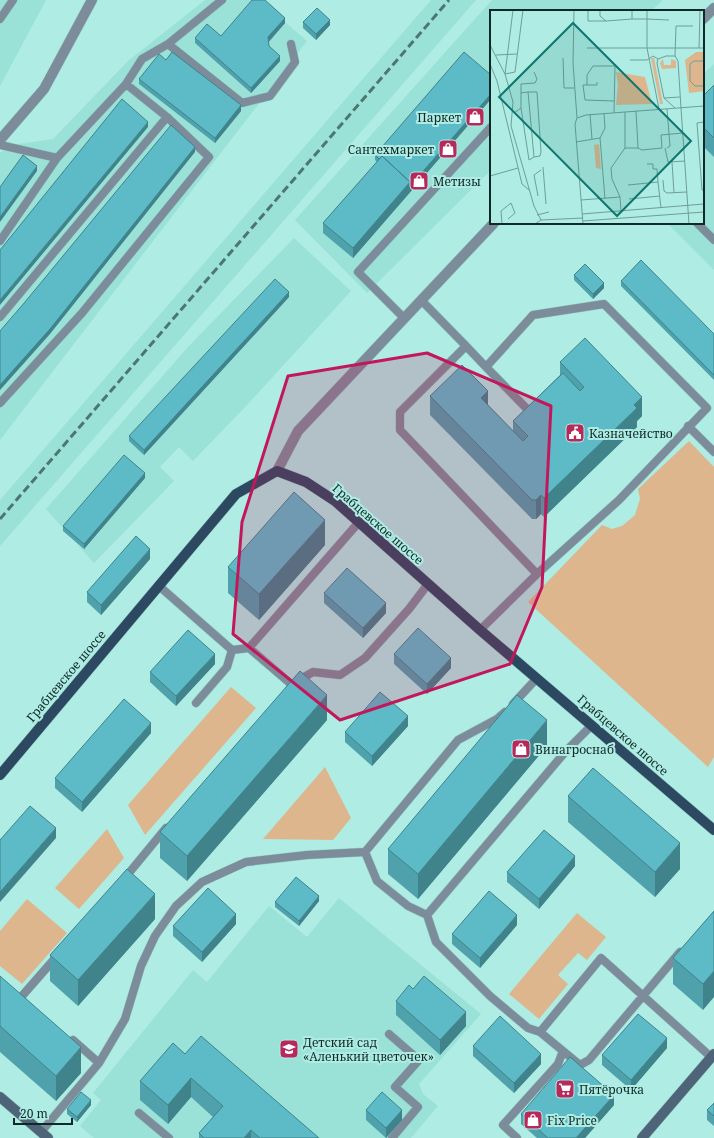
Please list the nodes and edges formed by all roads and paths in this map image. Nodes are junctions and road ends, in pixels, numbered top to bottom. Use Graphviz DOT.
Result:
graph roads {
  1 [pos="13,0"];
  2 [pos="92,0"];
  3 [pos="222,0"];
  4 [pos="714,8"];
  5 [pos="704,18"];
  6 [pos="0,19"];
  7 [pos="168,44"];
  8 [pos="291,44"];
  9 [pos="126,84"];
  10 [pos="167,117"];
  11 [pos="490,129"];
  12 [pos="0,140"];
  13 [pos="0,145"];
  14 [pos="57,158"];
  15 [pos="493,224"];
  16 [pos="698,224"];
  17 [pos="714,240"];
  18 [pos="0,241"];
  19 [pos="421,300"];
  20 [pos="0,318"];
  21 [pos="404,318"];
  22 [pos="466,346"];
  23 [pos="486,367"];
  24 [pos="541,401"];
  25 [pos="0,403"];
  26 [pos="688,426"];
  27 [pos="714,452"];
  28 [pos="277,471"];
  29 [pos="359,522"];
  30 [pos="537,574"];
  31 [pos="428,584"];
  32 [pos="159,586"];
  33 [pos="480,630"];
  34 [pos="249,648"];
  35 [pos="232,650"];
  36 [pos="537,678"];
  37 [pos="196,703"];
  38 [pos="592,725"];
  39 [pos="0,775"];
  40 [pos="171,822"];
  41 [pos="713,827"];
  42 [pos="365,852"];
  43 [pos="118,886"];
  44 [pos="427,915"];
  45 [pos="688,943"];
  46 [pos="61,950"];
  47 [pos="22,996"];
  48 [pos="644,996"];
  49 [pos="540,1032"];
  50 [pos="389,1034"];
  51 [pos="69,1037"];
  52 [pos="563,1051"];
  53 [pos="713,1055"];
  54 [pos="99,1063"];
  55 [pos="0,1097"];
  56 [pos="139,1113"];
  57 [pos="44,1135"];
  58 [pos="169,1138"];
  59 [pos="392,1138"];
  60 [pos="517,1138"];
  61 [pos="642,1138"];
  1 -- 6 [label="lane"];
  2 -- 12 [label="street"];
  3 -- 7 [label="lane"];
  4 -- 5 [label="street"];
  7 -- 8 [label="lane"];
  7 -- 9 [label="lane"];
  9 -- 10 [label="lane"];
  9 -- 14 [label="lane"];
  10 -- 20 [label="lane"];
  10 -- 25 [label="lane"];
  11 -- 21 [label="lane"];
  13 -- 14 [label="lane"];
  14 -- 18 [label="lane"];
  15 -- 19 [label="street"];
  16 -- 17 [label="lane"];
  19 -- 21 [label="street"];
  19 -- 22 [label="lane"];
  21 -- 28 [label="street"];
  22 -- 23 [label="lane"];
  22 -- 30 [label="lane"];
  23 -- 24 [label="lane"];
  23 -- 26 [label="lane"];
  26 -- 27 [label="lane"];
  26 -- 30 [label="lane"];
  28 -- 29 [label="main road, Грабцевское шоссе"];
  28 -- 32 [label="main road, Грабцевское шоссе"];
  29 -- 31 [label="main road, Грабцевское шоссе"];
  29 -- 34 [label="lane"];
  30 -- 33 [label="lane"];
  31 -- 33 [label="main road, Грабцевское шоссе"];
  31 -- 34 [label="lane"];
  32 -- 35 [label="lane"];
  32 -- 39 [label="main road, Грабцевское шоссе"];
  33 -- 36 [label="main road, Грабцевское шоссе"];
  34 -- 35 [label="lane"];
  35 -- 37 [label="lane"];
  36 -- 38 [label="main road, Грабцевское шоссе"];
  36 -- 42 [label="lane"];
  38 -- 41 [label="main road, Грабцевское шоссе"];
  38 -- 44 [label="lane"];
  40 -- 43 [label="lane"];
  42 -- 44 [label="lane"];
  42 -- 54 [label="lane"];
  44 -- 49 [label="lane"];
  45 -- 48 [label="lane"];
  46 -- 47 [label="lane"];
  48 -- 49 [label="lane"];
  48 -- 52 [label="lane"];
  48 -- 53 [label="lane"];
  49 -- 52 [label="lane"];
  50 -- 59 [label="lane"];
  51 -- 54 [label="lane"];
  52 -- 60 [label="lane"];
  53 -- 61 [label="main road"];
  54 -- 57 [label="lane"];
  55 -- 57 [label="main road"];
  56 -- 58 [label="lane"];
}
